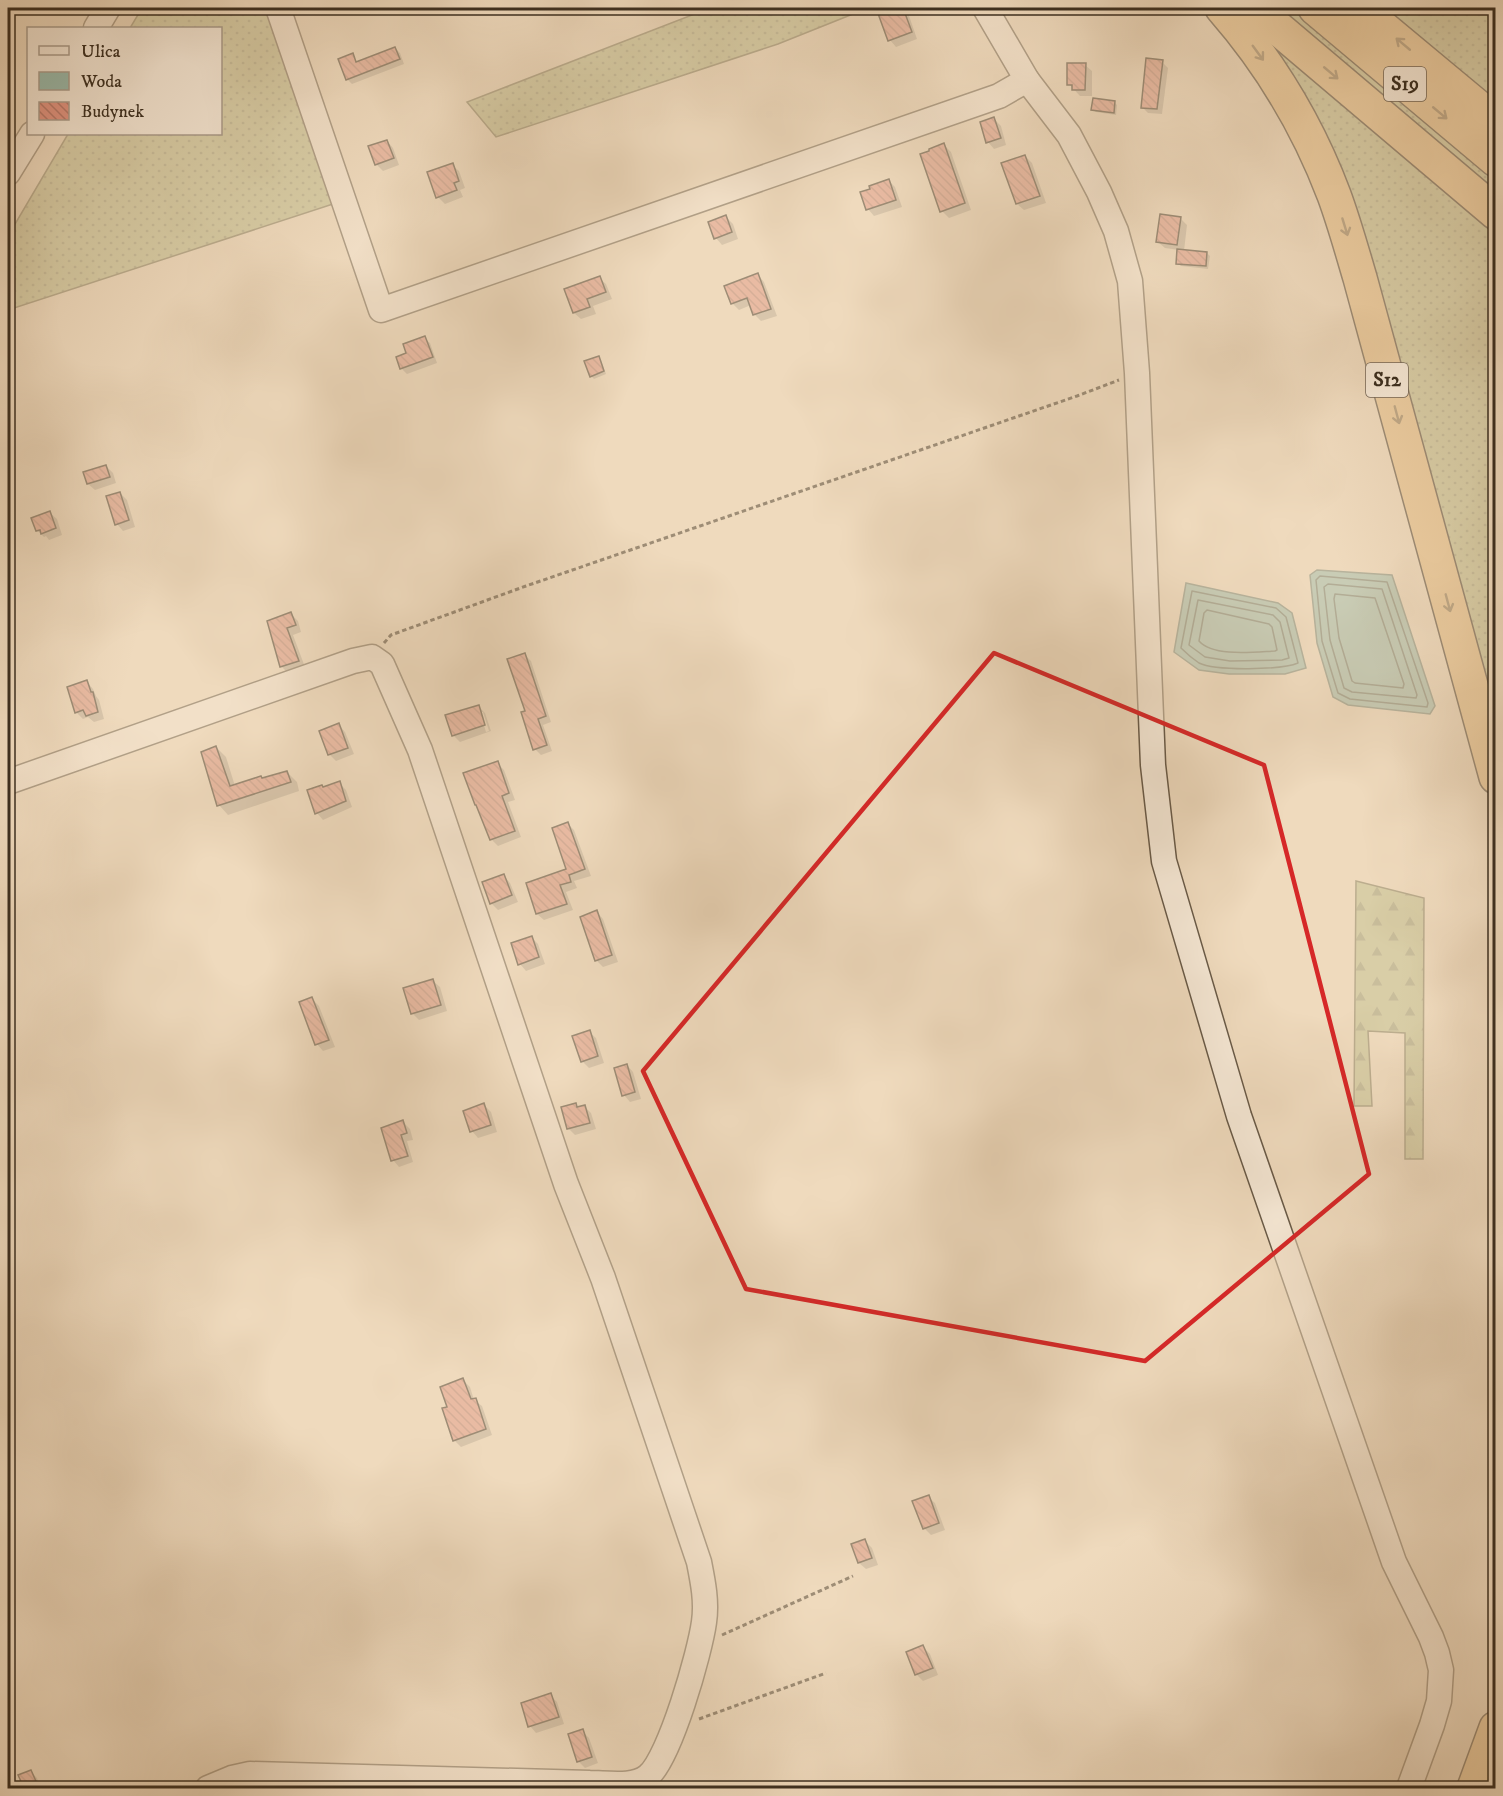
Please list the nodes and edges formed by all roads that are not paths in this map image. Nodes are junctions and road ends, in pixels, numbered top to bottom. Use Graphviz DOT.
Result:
graph roads {
  1 [pos="108,8"];
  2 [pos="278,8"];
  3 [pos="985,8"];
  4 [pos="1222,8"];
  5 [pos="1254,8"];
  6 [pos="1315,8"];
  7 [pos="1359,8"];
  8 [pos="97,27"];
  9 [pos="1027,80"];
  10 [pos="1496,122"];
  11 [pos="31,135"];
  12 [pos="1496,160"];
  13 [pos="8,173"];
  14 [pos="1496,213"];
  15 [pos="1496,777"];
  16 [pos="8,782"];
  17 [pos="1496,1728"];
  18 [pos="654,1782"];
  19 [pos="208,1788"];
  20 [pos="1409,1788"];
  21 [pos="1474,1788"];
  1 -- 8 [label="street"];
  2 -- 9 [label="street"];
  3 -- 9 [label="street"];
  4 -- 15 [label="highway, S12, one-way"];
  5 -- 14 [label="highway, one-way"];
  6 -- 12 [label="highway, S19, one-way"];
  10 -- 7 [label="highway, S19, one-way"];
  9 -- 20 [label="street"];
  11 -- 13 [label="street"];
  16 -- 18 [label="street"];
  17 -- 21 [label="highway"];
  18 -- 19 [label="street"];
}
